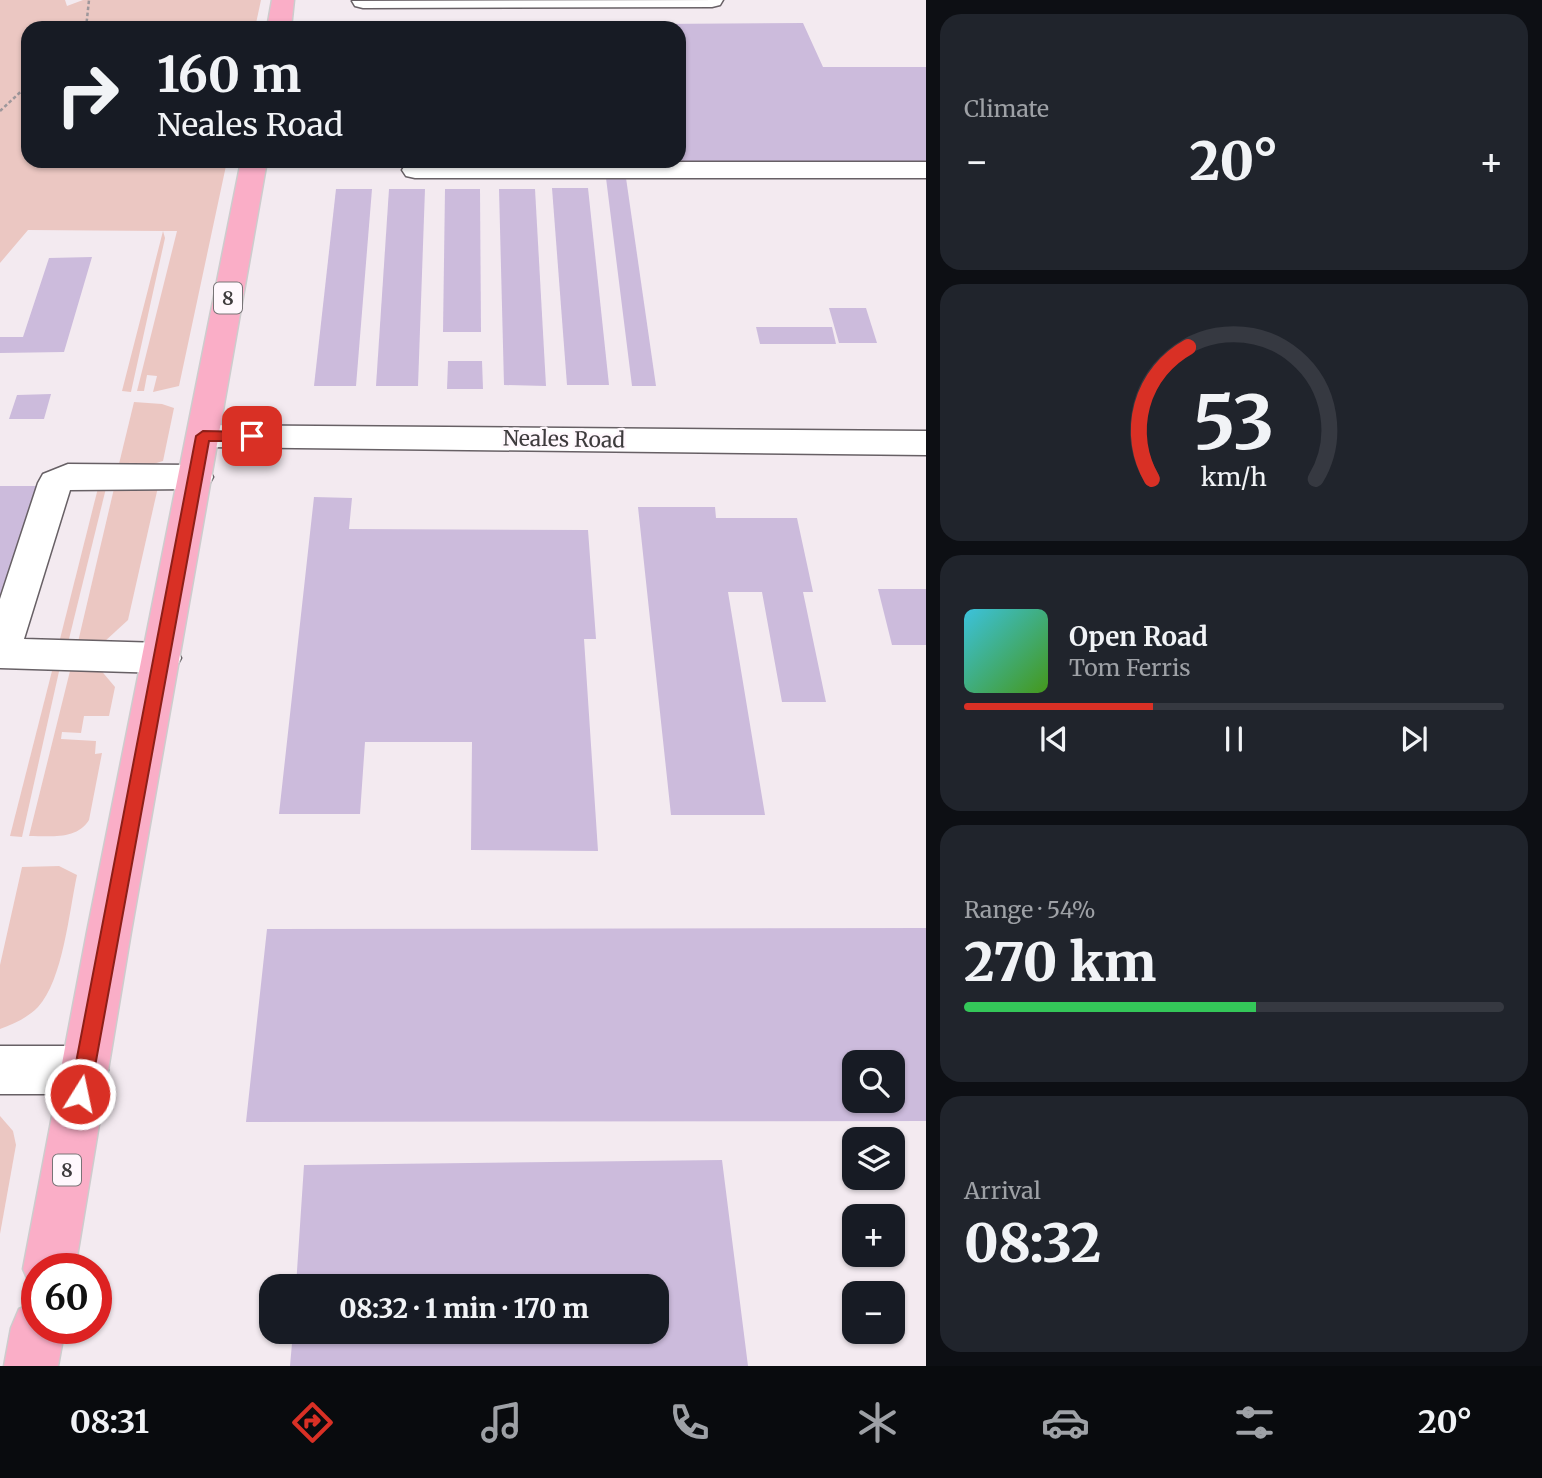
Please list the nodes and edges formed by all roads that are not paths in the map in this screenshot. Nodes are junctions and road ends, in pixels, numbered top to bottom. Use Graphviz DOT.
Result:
graph roads {
  1 [pos="283,0"];
  2 [pos="712,0"];
  3 [pos="363,1"];
  4 [pos="280,21"];
  5 [pos="253,168"];
  6 [pos="415,170"];
  7 [pos="926,170"];
  8 [pos="203,436"];
  9 [pos="926,443"];
  10 [pos="196,477"];
  11 [pos="1,653"];
  12 [pos="162,658"];
  13 [pos="0,1070"];
  14 [pos="85,1070"];
  15 [pos="52,1253"];
  16 [pos="35,1344"];
  17 [pos="31,1366"];
  1 -- 4 [label="main road"];
  2 -- 3 [label="street"];
  5 -- 8 [label="main road, 8"];
  6 -- 7 [label="street"];
  8 -- 9 [label="street, Neales Road"];
  8 -- 10 [label="main road, 8"];
  10 -- 11 [label="street"];
  10 -- 12 [label="main road, 8"];
  11 -- 12 [label="street"];
  12 -- 14 [label="main road, 8"];
  13 -- 14 [label="street"];
  14 -- 15 [label="main road, 8"];
  16 -- 17 [label="main road"];
}
